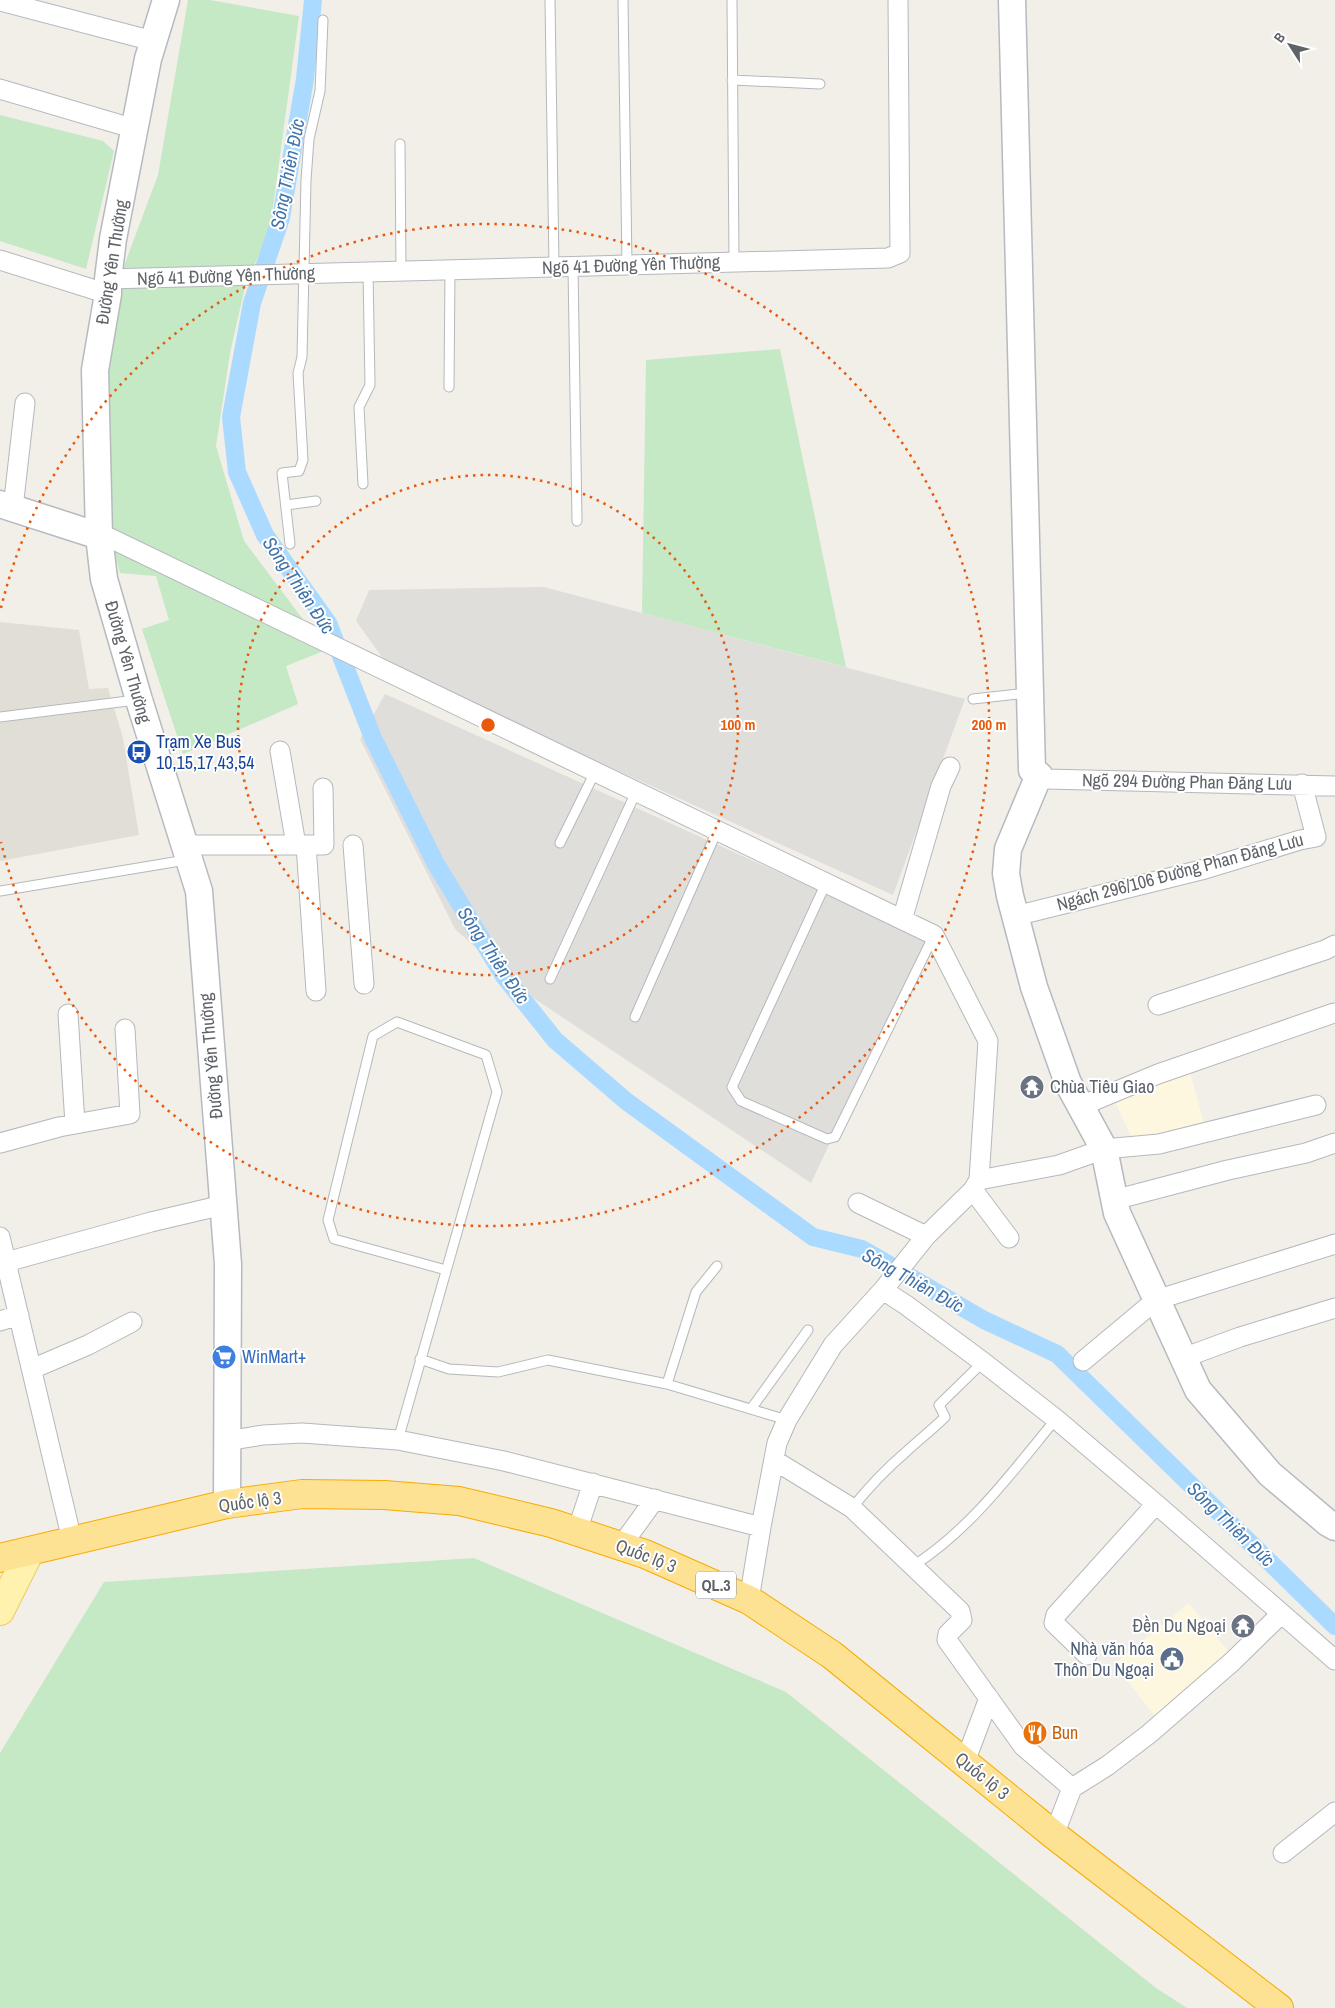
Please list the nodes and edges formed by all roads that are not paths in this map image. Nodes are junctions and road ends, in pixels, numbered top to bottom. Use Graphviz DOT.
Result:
graph roads {
  1 [pos="166,0"];
  2 [pos="550,0"];
  3 [pos="623,0"];
  4 [pos="732,0"];
  5 [pos="898,0"];
  6 [pos="1012,0"];
  7 [pos="0,1"];
  8 [pos="324,20"];
  9 [pos="153,41"];
  10 [pos="732,80"];
  11 [pos="820,84"];
  12 [pos="0,89"];
  13 [pos="135,128"];
  14 [pos="400,144"];
  15 [pos="0,260"];
  16 [pos="734,262"];
  17 [pos="627,265"];
  18 [pos="554,267"];
  19 [pos="573,267"];
  20 [pos="450,270"];
  21 [pos="400,271"];
  22 [pos="368,272"];
  23 [pos="303,274"];
  24 [pos="108,286"];
  25 [pos="449,386"];
  26 [pos="25,403"];
  27 [pos="363,484"];
  28 [pos="316,502"];
  29 [pos="286,505"];
  30 [pos="7,506"];
  31 [pos="577,521"];
  32 [pos="99,536"];
  33 [pos="290,544"];
  34 [pos="1030,693"];
  35 [pos="973,699"];
  36 [pos="139,700"];
  37 [pos="0,716"];
  38 [pos="280,751"];
  39 [pos="950,767"];
  40 [pos="595,772"];
  41 [pos="1039,775"];
  42 [pos="1302,784"];
  43 [pos="1335,786"];
  44 [pos="323,788"];
  45 [pos="636,792"];
  46 [pos="718,831"];
  47 [pos="560,843"];
  48 [pos="309,845"];
  49 [pos="186,852"];
  50 [pos="826,883"];
  51 [pos="0,891"];
  52 [pos="1015,916"];
  53 [pos="902,920"];
  54 [pos="934,935"];
  55 [pos="1335,945"];
  56 [pos="550,979"];
  57 [pos="364,984"];
  58 [pos="316,991"];
  59 [pos="1158,1005"];
  60 [pos="68,1014"];
  61 [pos="1334,1014"];
  62 [pos="635,1017"];
  63 [pos="125,1029"];
  64 [pos="1316,1105"];
  65 [pos="1081,1106"];
  66 [pos="76,1124"];
  67 [pos="0,1143"];
  68 [pos="1335,1143"];
  69 [pos="1104,1149"];
  70 [pos="976,1185"];
  71 [pos="1114,1200"];
  72 [pos="858,1203"];
  73 [pos="223,1205"];
  74 [pos="0,1237"];
  75 [pos="1009,1238"];
  76 [pos="924,1239"];
  77 [pos="1335,1244"];
  78 [pos="6,1262"];
  79 [pos="717,1266"];
  80 [pos="446,1270"];
  81 [pos="883,1290"];
  82 [pos="1156,1300"];
  83 [pos="1335,1308"];
  84 [pos="19,1315"];
  85 [pos="0,1321"];
  86 [pos="132,1322"];
  87 [pos="808,1330"];
  88 [pos="1183,1358"];
  89 [pos="420,1359"];
  90 [pos="1083,1361"];
  91 [pos="983,1362"];
  92 [pos="32,1369"];
  93 [pos="667,1384"];
  94 [pos="750,1409"];
  95 [pos="1056,1419"];
  96 [pos="787,1420"];
  97 [pos="398,1440"];
  98 [pos="227,1441"];
  99 [pos="774,1460"];
  100 [pos="593,1483"];
  101 [pos="655,1499"];
  102 [pos="227,1504"];
  103 [pos="1156,1504"];
  104 [pos="852,1508"];
  105 [pos="761,1526"];
  106 [pos="1335,1527"];
  107 [pos="577,1531"];
  108 [pos="72,1540"];
  109 [pos="621,1546"];
  110 [pos="30,1551"];
  111 [pos="0,1558"];
  112 [pos="913,1566"];
  113 [pos="749,1600"];
  114 [pos="0,1611"];
  115 [pos="1281,1614"];
  116 [pos="1087,1655"];
  117 [pos="1335,1660"];
  118 [pos="989,1698"];
  119 [pos="965,1762"];
  120 [pos="1072,1788"];
  121 [pos="1335,1812"];
  122 [pos="1054,1834"];
  123 [pos="1283,1852"];
  124 [pos="1279,2008"];
  1 -- 9 [label="street, Đường Yên Thường"];
  2 -- 18 [label="lane"];
  3 -- 17 [label="lane"];
  4 -- 10 [label="lane"];
  5 -- 16 [label="street, Ngõ 41 Đường Yên Thường"];
  6 -- 34 [label="street"];
  7 -- 9 [label="street"];
  8 -- 23 [label="lane"];
  9 -- 13 [label="street, Đường Yên Thường"];
  10 -- 11 [label="lane"];
  10 -- 16 [label="lane"];
  12 -- 13 [label="street"];
  13 -- 24 [label="street, Đường Yên Thường"];
  14 -- 21 [label="lane"];
  15 -- 24 [label="street, Ngõ 41 Đường Yên Thường"];
  16 -- 17 [label="street, Ngõ 41 Đường Yên Thường"];
  17 -- 19 [label="street, Ngõ 41 Đường Yên Thường"];
  18 -- 19 [label="street, Ngõ 41 Đường Yên Thường"];
  18 -- 20 [label="street, Ngõ 41 Đường Yên Thường"];
  19 -- 31 [label="lane"];
  20 -- 21 [label="street, Ngõ 41 Đường Yên Thường"];
  20 -- 25 [label="lane"];
  21 -- 22 [label="street, Ngõ 41 Đường Yên Thường"];
  22 -- 23 [label="street, Ngõ 41 Đường Yên Thường"];
  22 -- 27 [label="lane"];
  23 -- 24 [label="street, Ngõ 41 Đường Yên Thường"];
  23 -- 29 [label="lane"];
  24 -- 32 [label="street, Đường Yên Thường"];
  26 -- 30 [label="street"];
  28 -- 29 [label="lane"];
  29 -- 33 [label="lane"];
  30 -- 32 [label="street"];
  32 -- 36 [label="street, Đường Yên Thường"];
  32 -- 40 [label="street"];
  34 -- 35 [label="lane"];
  34 -- 41 [label="street"];
  36 -- 37 [label="lane"];
  36 -- 49 [label="street, Đường Yên Thường"];
  38 -- 48 [label="street"];
  39 -- 53 [label="street"];
  40 -- 45 [label="street"];
  40 -- 47 [label="lane"];
  41 -- 42 [label="street, Ngõ 294 Đường Phan Đăng Lưu"];
  41 -- 52 [label="street"];
  42 -- 43 [label="street, Ngõ 294 Đường Phan Đăng Lưu"];
  42 -- 52 [label="street, Ngách 296/106 Đường Phan Đăng Lưu"];
  44 -- 48 [label="street"];
  45 -- 46 [label="street"];
  45 -- 56 [label="lane"];
  46 -- 50 [label="street"];
  46 -- 62 [label="lane"];
  48 -- 49 [label="street"];
  48 -- 57 [label="street"];
  48 -- 58 [label="street"];
  49 -- 51 [label="lane"];
  49 -- 73 [label="street, Đường Yên Thường"];
  50 -- 53 [label="street"];
  50 -- 54 [label="lane"];
  52 -- 65 [label="street"];
  53 -- 54 [label="street"];
  54 -- 70 [label="street"];
  55 -- 59 [label="street"];
  60 -- 66 [label="street"];
  61 -- 65 [label="street"];
  63 -- 66 [label="street"];
  64 -- 69 [label="street"];
  65 -- 69 [label="street"];
  66 -- 67 [label="street"];
  68 -- 71 [label="street"];
  69 -- 70 [label="street"];
  69 -- 71 [label="street"];
  70 -- 75 [label="street"];
  70 -- 76 [label="street"];
  71 -- 82 [label="street"];
  72 -- 76 [label="street"];
  73 -- 78 [label="street"];
  73 -- 98 [label="street, Đường Yên Thường"];
  74 -- 78 [label="street"];
  76 -- 81 [label="street"];
  77 -- 82 [label="street"];
  78 -- 84 [label="street"];
  79 -- 93 [label="lane"];
  80 -- 80 [label="lane"];
  80 -- 89 [label="lane"];
  81 -- 91 [label="street"];
  81 -- 96 [label="street"];
  82 -- 88 [label="street"];
  82 -- 90 [label="street"];
  83 -- 88 [label="street"];
  84 -- 85 [label="street"];
  84 -- 92 [label="street"];
  86 -- 92 [label="street"];
  87 -- 94 [label="lane"];
  88 -- 106 [label="street"];
  89 -- 93 [label="lane"];
  89 -- 97 [label="lane"];
  91 -- 95 [label="street"];
  91 -- 104 [label="lane"];
  92 -- 108 [label="street"];
  93 -- 94 [label="lane"];
  94 -- 96 [label="lane"];
  95 -- 103 [label="street"];
  95 -- 112 [label="lane"];
  96 -- 99 [label="street"];
  97 -- 98 [label="street"];
  97 -- 100 [label="street"];
  98 -- 102 [label="street, Đường Yên Thường"];
  99 -- 104 [label="street"];
  99 -- 105 [label="street"];
  100 -- 101 [label="street"];
  100 -- 107 [label="street"];
  101 -- 105 [label="street"];
  101 -- 109 [label="street"];
  102 -- 107 [label="highway, Quốc lộ 3 / QL.3"];
  102 -- 108 [label="highway, Quốc lộ 3 / QL.3"];
  103 -- 115 [label="street"];
  103 -- 116 [label="street"];
  104 -- 112 [label="street"];
  105 -- 113 [label="street"];
  107 -- 109 [label="highway, Quốc lộ 3 / QL.3"];
  108 -- 110 [label="highway, Quốc lộ 3 / QL.3"];
  109 -- 113 [label="highway, Quốc lộ 3 / QL.3"];
  110 -- 111 [label="highway, Quốc lộ 3 / QL.3"];
  110 -- 114 [label="main road"];
  112 -- 118 [label="street"];
  113 -- 119 [label="highway, Quốc lộ 3 / QL.3"];
  115 -- 117 [label="street"];
  115 -- 120 [label="street"];
  118 -- 119 [label="street"];
  118 -- 120 [label="street"];
  119 -- 122 [label="highway, Quốc lộ 3 / QL.3"];
  120 -- 122 [label="street"];
  121 -- 123 [label="street"];
  122 -- 124 [label="highway, Quốc lộ 3 / QL.3"];
}
